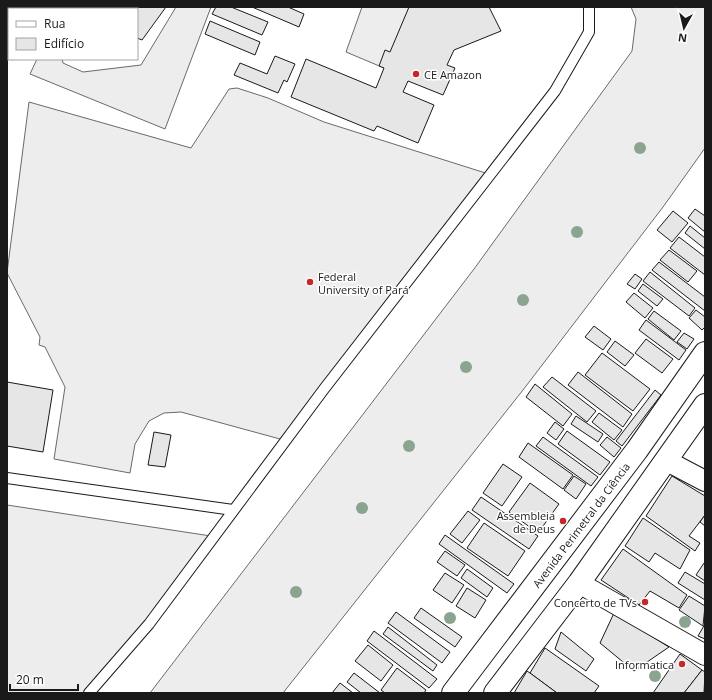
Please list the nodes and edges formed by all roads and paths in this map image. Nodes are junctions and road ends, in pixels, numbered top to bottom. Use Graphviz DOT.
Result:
graph roads {
  1 [pos="589,7"];
  2 [pos="705,353"];
  3 [pos="705,405"];
  4 [pos="667,461"];
  5 [pos="7,478"];
  6 [pos="705,482"];
  7 [pos="233,510"];
  8 [pos="579,583"];
  9 [pos="705,655"];
  10 [pos="89,693"];
  11 [pos="454,693"];
  12 [pos="495,693"];
  1 -- 7 [label="lane"];
  2 -- 11 [label="main road, Avenida Perimetral da Ciência"];
  3 -- 4 [label="main road"];
  4 -- 6 [label="street"];
  4 -- 8 [label="main road"];
  5 -- 7 [label="lane"];
  7 -- 10 [label="lane"];
  8 -- 9 [label="street"];
  8 -- 12 [label="main road"];
}
